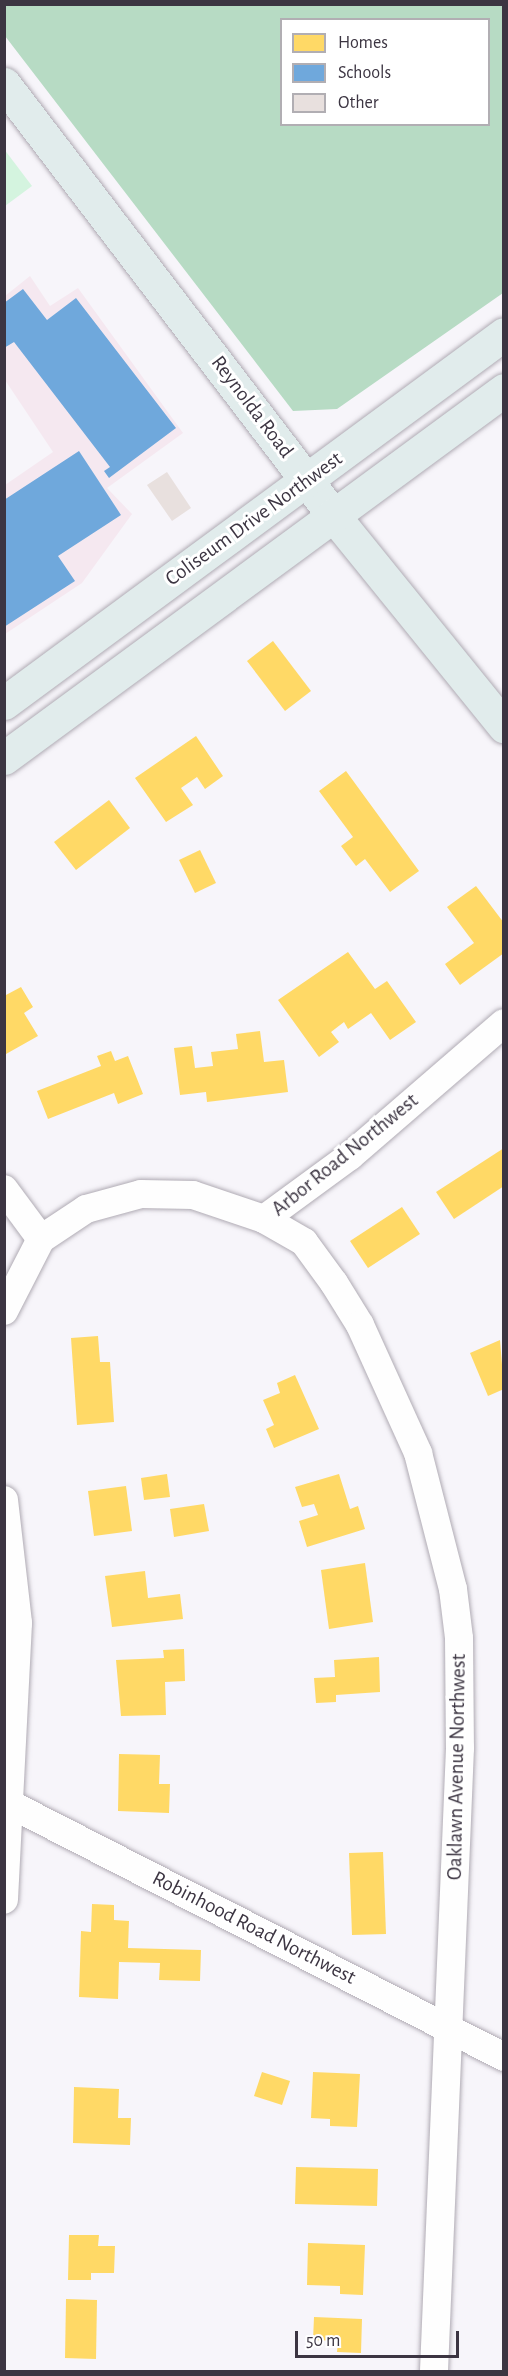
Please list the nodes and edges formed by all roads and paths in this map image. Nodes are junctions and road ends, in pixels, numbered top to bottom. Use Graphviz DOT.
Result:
graph roads {
  1 [pos="4,84"];
  2 [pos="504,334"];
  3 [pos="504,390"];
  4 [pos="307,479"];
  5 [pos="333,515"];
  6 [pos="4,703"];
  7 [pos="504,726"];
  8 [pos="4,758"];
  9 [pos="504,1023"];
  10 [pos="4,1189"];
  11 [pos="264,1219"];
  12 [pos="41,1239"];
  13 [pos="4,1311"];
  14 [pos="4,1500"];
  15 [pos="7,1802"];
  16 [pos="4,1900"];
  17 [pos="450,2028"];
  18 [pos="504,2057"];
  19 [pos="434,2372"];
  1 -- 4 [label="main road, Reynolda Road"];
  2 -- 4 [label="main road, Coliseum Drive Northwest"];
  3 -- 5 [label="main road, Coliseum Drive Northwest"];
  4 -- 5 [label="main road, Reynolda Road"];
  4 -- 6 [label="main road, Coliseum Drive Northwest"];
  5 -- 7 [label="main road, Reynolda Road"];
  5 -- 8 [label="main road, Coliseum Drive Northwest"];
  9 -- 11 [label="street, Arbor Road Northwest"];
  10 -- 12 [label="street"];
  11 -- 12 [label="street, Arbor Road Northwest"];
  11 -- 17 [label="street, Oaklawn Avenue Northwest"];
  12 -- 13 [label="street, Arbor Road Northwest"];
  14 -- 15 [label="street"];
  15 -- 16 [label="street"];
  15 -- 17 [label="street, Robinhood Road Northwest"];
  17 -- 18 [label="street, Robinhood Road Northwest"];
  17 -- 19 [label="street, Oaklawn Avenue Northwest"];
}
